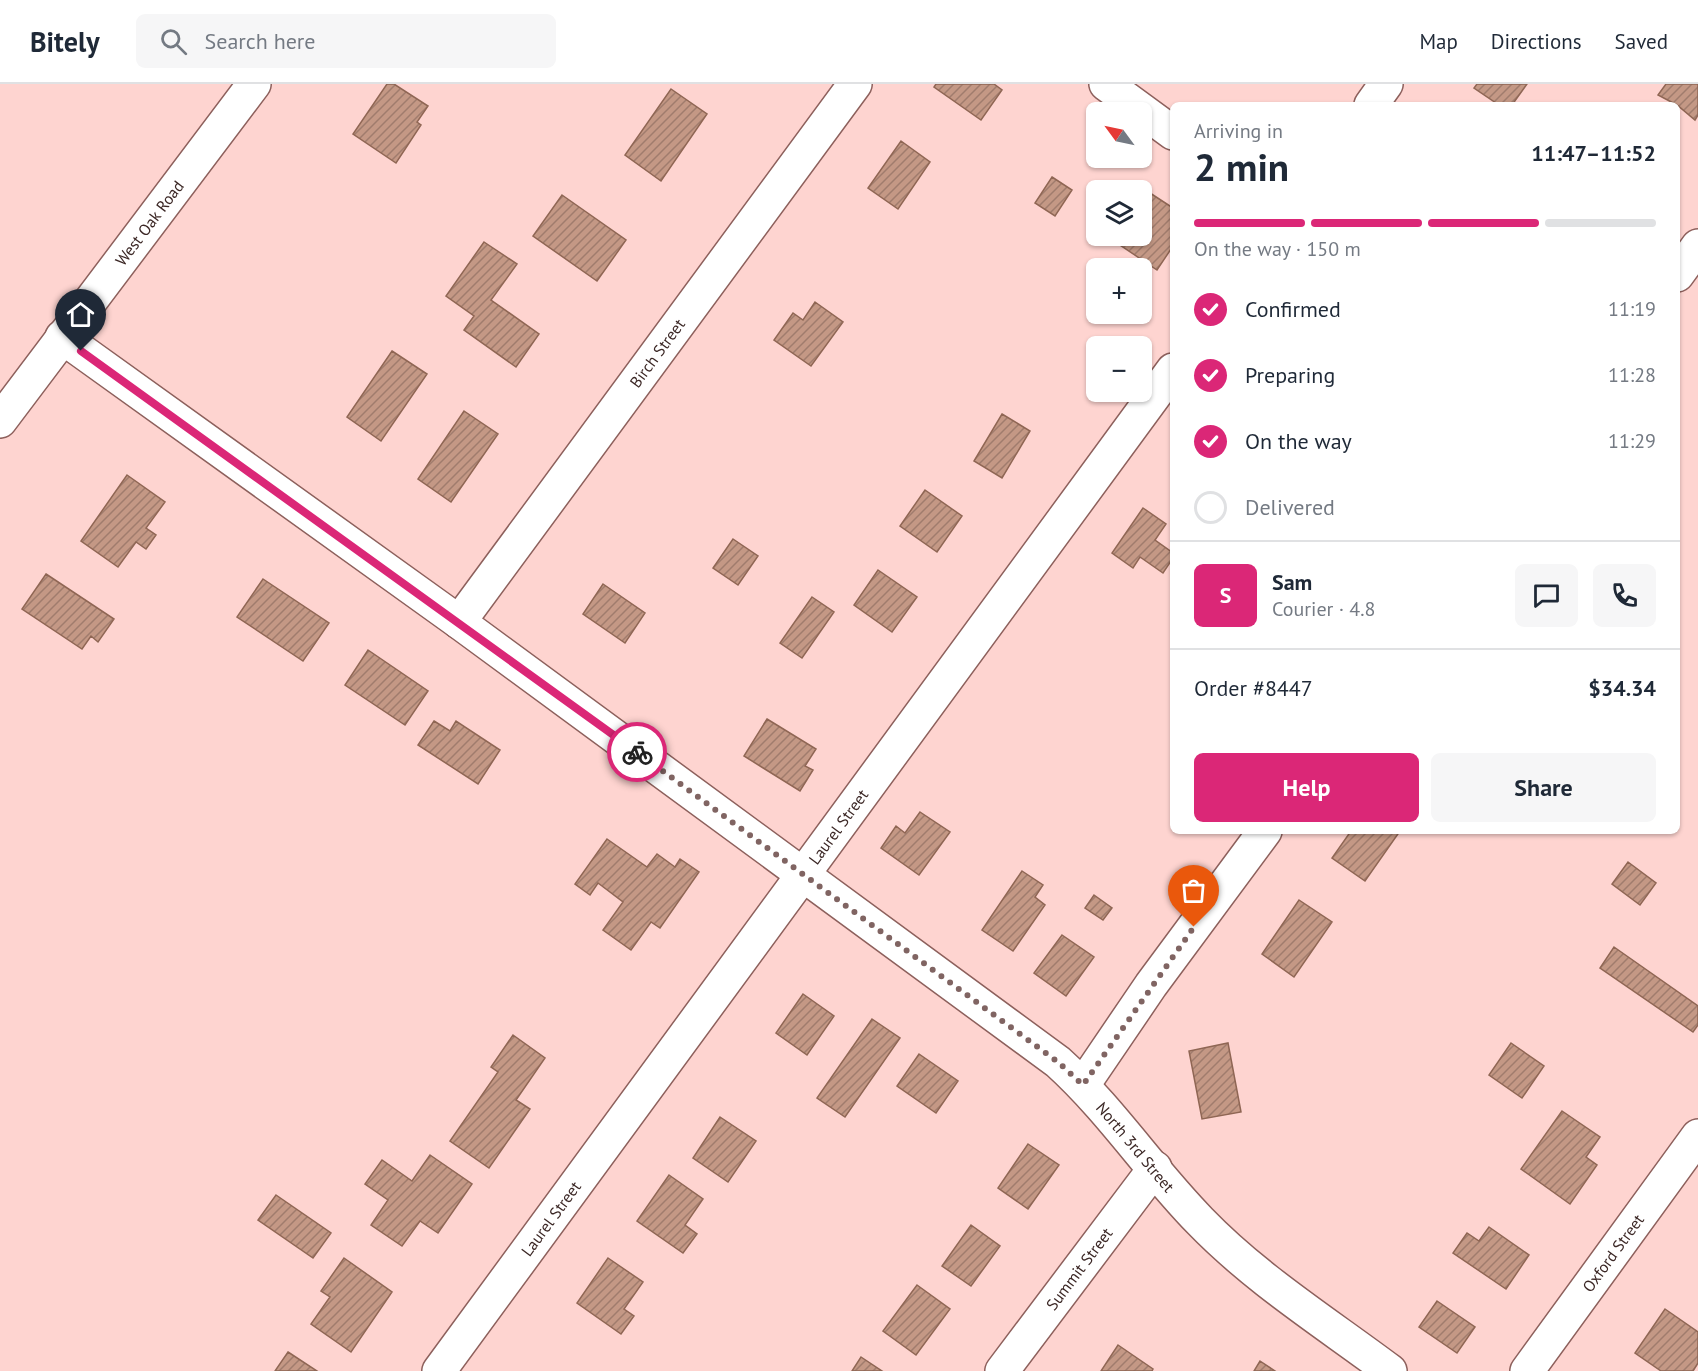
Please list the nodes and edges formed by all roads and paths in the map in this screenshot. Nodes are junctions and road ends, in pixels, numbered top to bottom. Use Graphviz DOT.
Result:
graph roads {
  1 [pos="254,84"];
  2 [pos="855,84"];
  3 [pos="1106,84"];
  4 [pos="1386,84"];
  5 [pos="1373,102"];
  6 [pos="1170,131"];
  7 [pos="1698,246"];
  8 [pos="1680,271"];
  9 [pos="62,337"];
  10 [pos="1170,374"];
  11 [pos="0,421"];
  12 [pos="459,622"];
  13 [pos="1263,834"];
  14 [pos="804,875"];
  15 [pos="1083,1085"];
  16 [pos="1698,1136"];
  17 [pos="1155,1168"];
  18 [pos="439,1371"];
  19 [pos="1002,1371"];
  20 [pos="1390,1371"];
  21 [pos="1527,1371"];
  1 -- 9 [label="street, West Oak Road"];
  2 -- 12 [label="street, Birch Street"];
  3 -- 6 [label="street"];
  4 -- 5 [label="street"];
  7 -- 8 [label="street"];
  9 -- 11 [label="street, West Oak Road"];
  9 -- 12 [label="street, North 3rd Street"];
  10 -- 14 [label="street, Laurel Street"];
  12 -- 14 [label="street, North 3rd Street"];
  13 -- 15 [label="street"];
  14 -- 15 [label="street, North 3rd Street"];
  14 -- 18 [label="street, Laurel Street"];
  15 -- 17 [label="street, North 3rd Street"];
  16 -- 21 [label="street, Oxford Street"];
  17 -- 19 [label="street, Summit Street"];
  17 -- 20 [label="street, North 3rd Street"];
}
